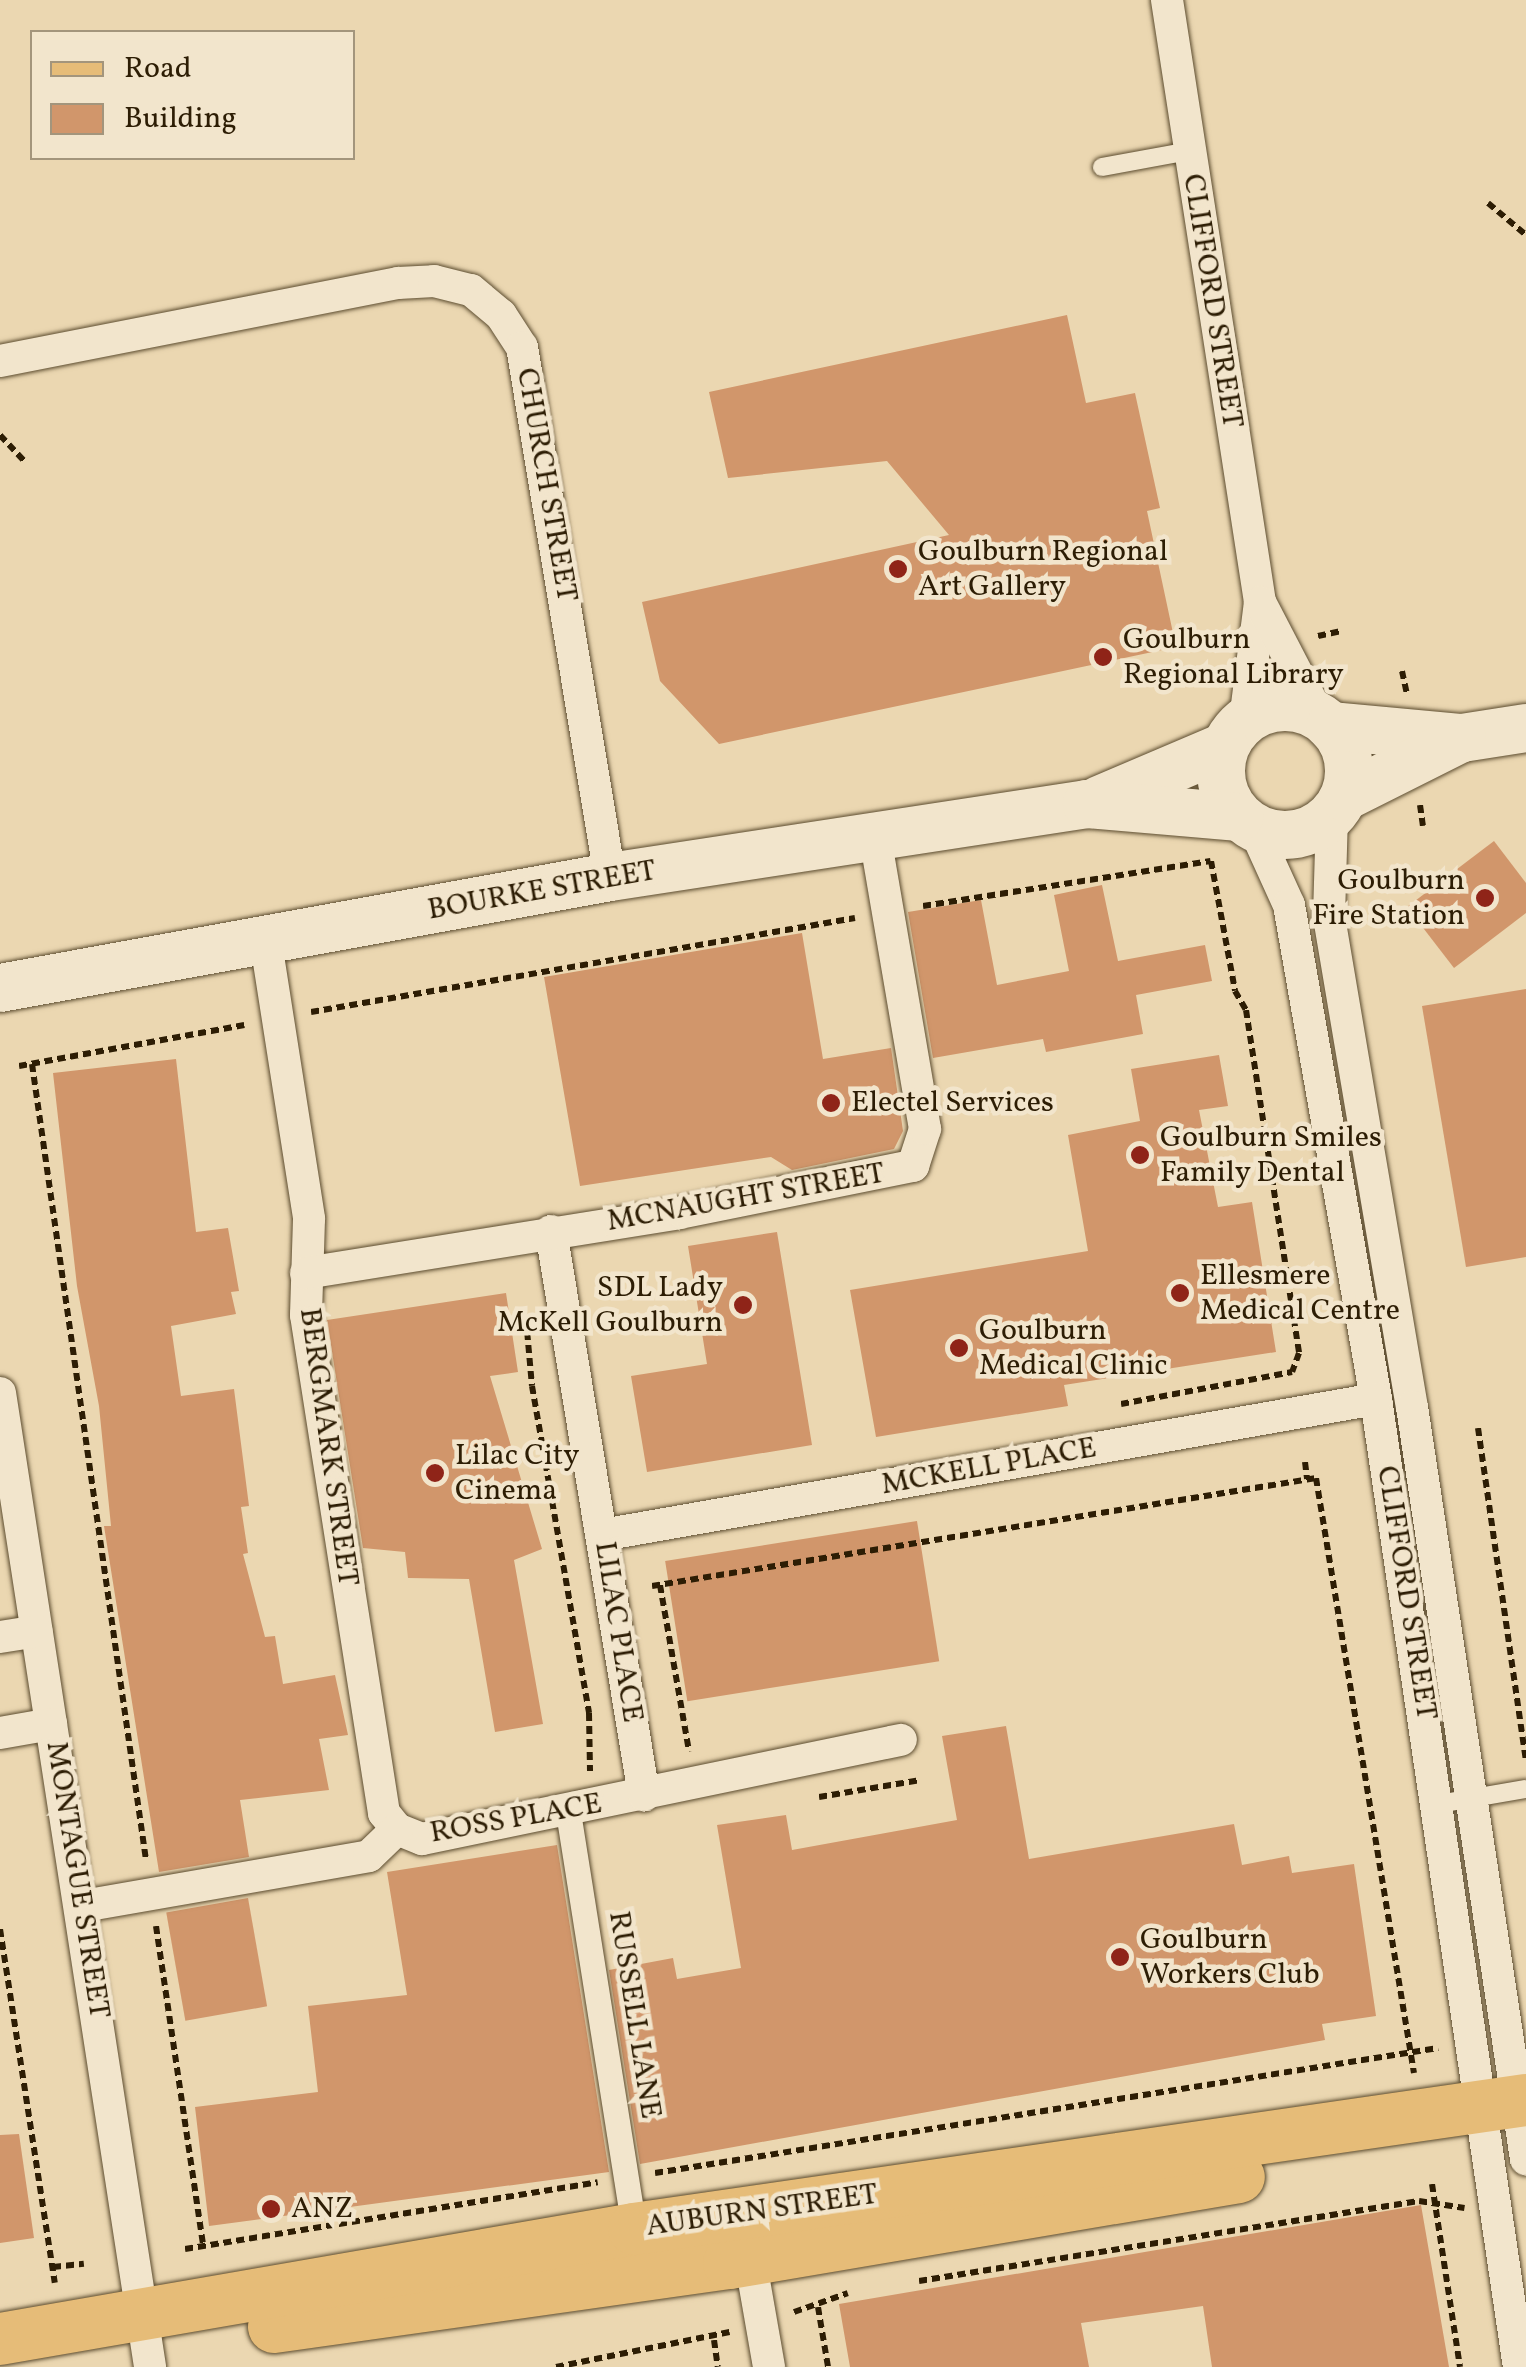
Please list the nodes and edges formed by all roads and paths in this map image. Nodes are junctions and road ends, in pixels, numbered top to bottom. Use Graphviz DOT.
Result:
graph roads {
  1 [pos="1167,0"];
  2 [pos="1188,151"];
  3 [pos="1102,167"];
  4 [pos="1488,203"];
  5 [pos="1526,235"];
  6 [pos="0,361"];
  7 [pos="0,434"];
  8 [pos="24,462"];
  9 [pos="1260,602"];
  10 [pos="1342,631"];
  11 [pos="1302,639"];
  12 [pos="1402,671"];
  13 [pos="1408,700"];
  14 [pos="1324,721"];
  15 [pos="1526,728"];
  16 [pos="1234,734"];
  17 [pos="1462,738"];
  18 [pos="1087,804"];
  19 [pos="1338,806"];
  20 [pos="1246,822"];
  21 [pos="875,835"];
  22 [pos="610,877"];
  23 [pos="904,910"];
  24 [pos="871,915"];
  25 [pos="266,943"];
  26 [pos="0,988"];
  27 [pos="294,1015"];
  28 [pos="257,1022"];
  29 [pos="32,1064"];
  30 [pos="19,1066"];
  31 [pos="551,1232"];
  32 [pos="306,1273"];
  33 [pos="524,1299"];
  34 [pos="1379,1320"];
  35 [pos="1292,1372"];
  36 [pos="0,1393"];
  37 [pos="1377,1405"];
  38 [pos="1412,1407"];
  39 [pos="1478,1428"];
  40 [pos="1305,1462"];
  41 [pos="1312,1478"];
  42 [pos="602,1535"];
  43 [pos="656,1586"];
  44 [pos="37,1631"];
  45 [pos="0,1637"];
  46 [pos="51,1724"];
  47 [pos="0,1732"];
  48 [pos="900,1740"];
  49 [pos="690,1756"];
  50 [pos="1526,1761"];
  51 [pos="585,1777"];
  52 [pos="1526,1789"];
  53 [pos="644,1795"];
  54 [pos="1452,1802"];
  55 [pos="568,1812"];
  56 [pos="397,1828"];
  57 [pos="146,1866"];
  58 [pos="83,1906"];
  59 [pos="153,1908"];
  60 [pos="0,1928"];
  61 [pos="1439,2048"];
  62 [pos="1410,2052"];
  63 [pos="1512,2123"];
  64 [pos="626,2178"];
  65 [pos="1432,2184"];
  66 [pos="1436,2208"];
  67 [pos="1465,2208"];
  68 [pos="634,2230"];
  69 [pos="202,2246"];
  70 [pos="185,2249"];
  71 [pos="750,2258"];
  72 [pos="84,2264"];
  73 [pos="53,2266"];
  74 [pos="55,2284"];
  75 [pos="902,2284"];
  76 [pos="863,2290"];
  77 [pos="0,2340"];
  78 [pos="147,2343"];
  79 [pos="578,2365"];
  80 [pos="20,2367"];
  81 [pos="556,2367"];
  82 [pos="718,2367"];
  83 [pos="768,2367"];
  84 [pos="828,2367"];
  85 [pos="1460,2367"];
  86 [pos="1520,2367"];
  1 -- 2 [label="street, CLIFFORD STREET"];
  2 -- 3 [label="lane"];
  2 -- 9 [label="street, CLIFFORD STREET"];
  4 -- 5 [label="path"];
  6 -- 22 [label="street, CHURCH STREET"];
  7 -- 8 [label="path"];
  9 -- 14 [label="street, CLIFFORD STREET"];
  9 -- 16 [label="street, CLIFFORD STREET"];
  10 -- 11 [label="path"];
  12 -- 13 [label="path"];
  14 -- 16 [label="main road"];
  14 -- 17 [label="main road"];
  14 -- 19 [label="main road"];
  15 -- 17 [label="main road"];
  16 -- 18 [label="main road, BOURKE STREET"];
  16 -- 20 [label="main road"];
  17 -- 19 [label="main road"];
  18 -- 20 [label="main road, BOURKE STREET"];
  18 -- 21 [label="main road, BOURKE STREET"];
  19 -- 20 [label="main road"];
  19 -- 34 [label="street, CLIFFORD STREET"];
  20 -- 34 [label="street, CLIFFORD STREET"];
  21 -- 22 [label="main road, BOURKE STREET"];
  21 -- 31 [label="street, MCNAUGHT STREET"];
  22 -- 25 [label="main road, BOURKE STREET"];
  23 -- 35 [label="path"];
  24 -- 27 [label="path"];
  25 -- 26 [label="main road, BOURKE STREET"];
  25 -- 32 [label="street, BERGMARK STREET"];
  28 -- 29 [label="path"];
  29 -- 30 [label="path"];
  29 -- 57 [label="path"];
  31 -- 32 [label="street, MCNAUGHT STREET"];
  31 -- 42 [label="street, LILAC PLACE"];
  32 -- 56 [label="street, BERGMARK STREET"];
  33 -- 51 [label="path, LILAC PLACE"];
  34 -- 37 [label="street, CLIFFORD STREET"];
  34 -- 38 [label="street, CLIFFORD STREET"];
  36 -- 44 [label="street, MONTAGUE STREET"];
  37 -- 38 [label="street, MCKELL PLACE"];
  37 -- 42 [label="street, MCKELL PLACE"];
  37 -- 54 [label="street, CLIFFORD STREET"];
  38 -- 54 [label="street, CLIFFORD STREET"];
  39 -- 50 [label="path"];
  40 -- 41 [label="path"];
  41 -- 43 [label="path, MCKELL PLACE"];
  41 -- 62 [label="path"];
  42 -- 53 [label="street, LILAC PLACE"];
  43 -- 49 [label="path, LILAC PLACE"];
  44 -- 45 [label="street"];
  44 -- 46 [label="street, MONTAGUE STREET"];
  46 -- 47 [label="street"];
  46 -- 58 [label="street, MONTAGUE STREET"];
  48 -- 53 [label="street, ROSS PLACE"];
  52 -- 54 [label="lane"];
  53 -- 55 [label="street, ROSS PLACE"];
  54 -- 63 [label="street, CLIFFORD STREET"];
  55 -- 56 [label="street, ROSS PLACE"];
  55 -- 64 [label="street, RUSSELL LANE"];
  56 -- 58 [label="street, ROSS PLACE"];
  58 -- 78 [label="street, MONTAGUE STREET"];
  59 -- 69 [label="path"];
  60 -- 73 [label="path"];
  61 -- 62 [label="path, AUBURN STREET"];
  62 -- 64 [label="path, AUBURN STREET"];
  63 -- 68 [label="main road, AUBURN STREET"];
  63 -- 71 [label="main road, AUBURN STREET"];
  63 -- 86 [label="street, CLIFFORD STREET"];
  64 -- 68 [label="street, RUSSELL LANE"];
  64 -- 69 [label="path, AUBURN STREET"];
  65 -- 66 [label="path"];
  66 -- 67 [label="path"];
  66 -- 75 [label="path"];
  66 -- 85 [label="path"];
  68 -- 78 [label="main road, AUBURN STREET"];
  69 -- 70 [label="path, AUBURN STREET"];
  71 -- 78 [label="main road, AUBURN STREET"];
  71 -- 83 [label="street"];
  72 -- 73 [label="path"];
  73 -- 74 [label="path"];
  76 -- 84 [label="path"];
  77 -- 78 [label="main road, AUBURN STREET"];
  78 -- 80 [label="main road, AUBURN STREET"];
  79 -- 81 [label="path"];
  79 -- 82 [label="path"];
}
